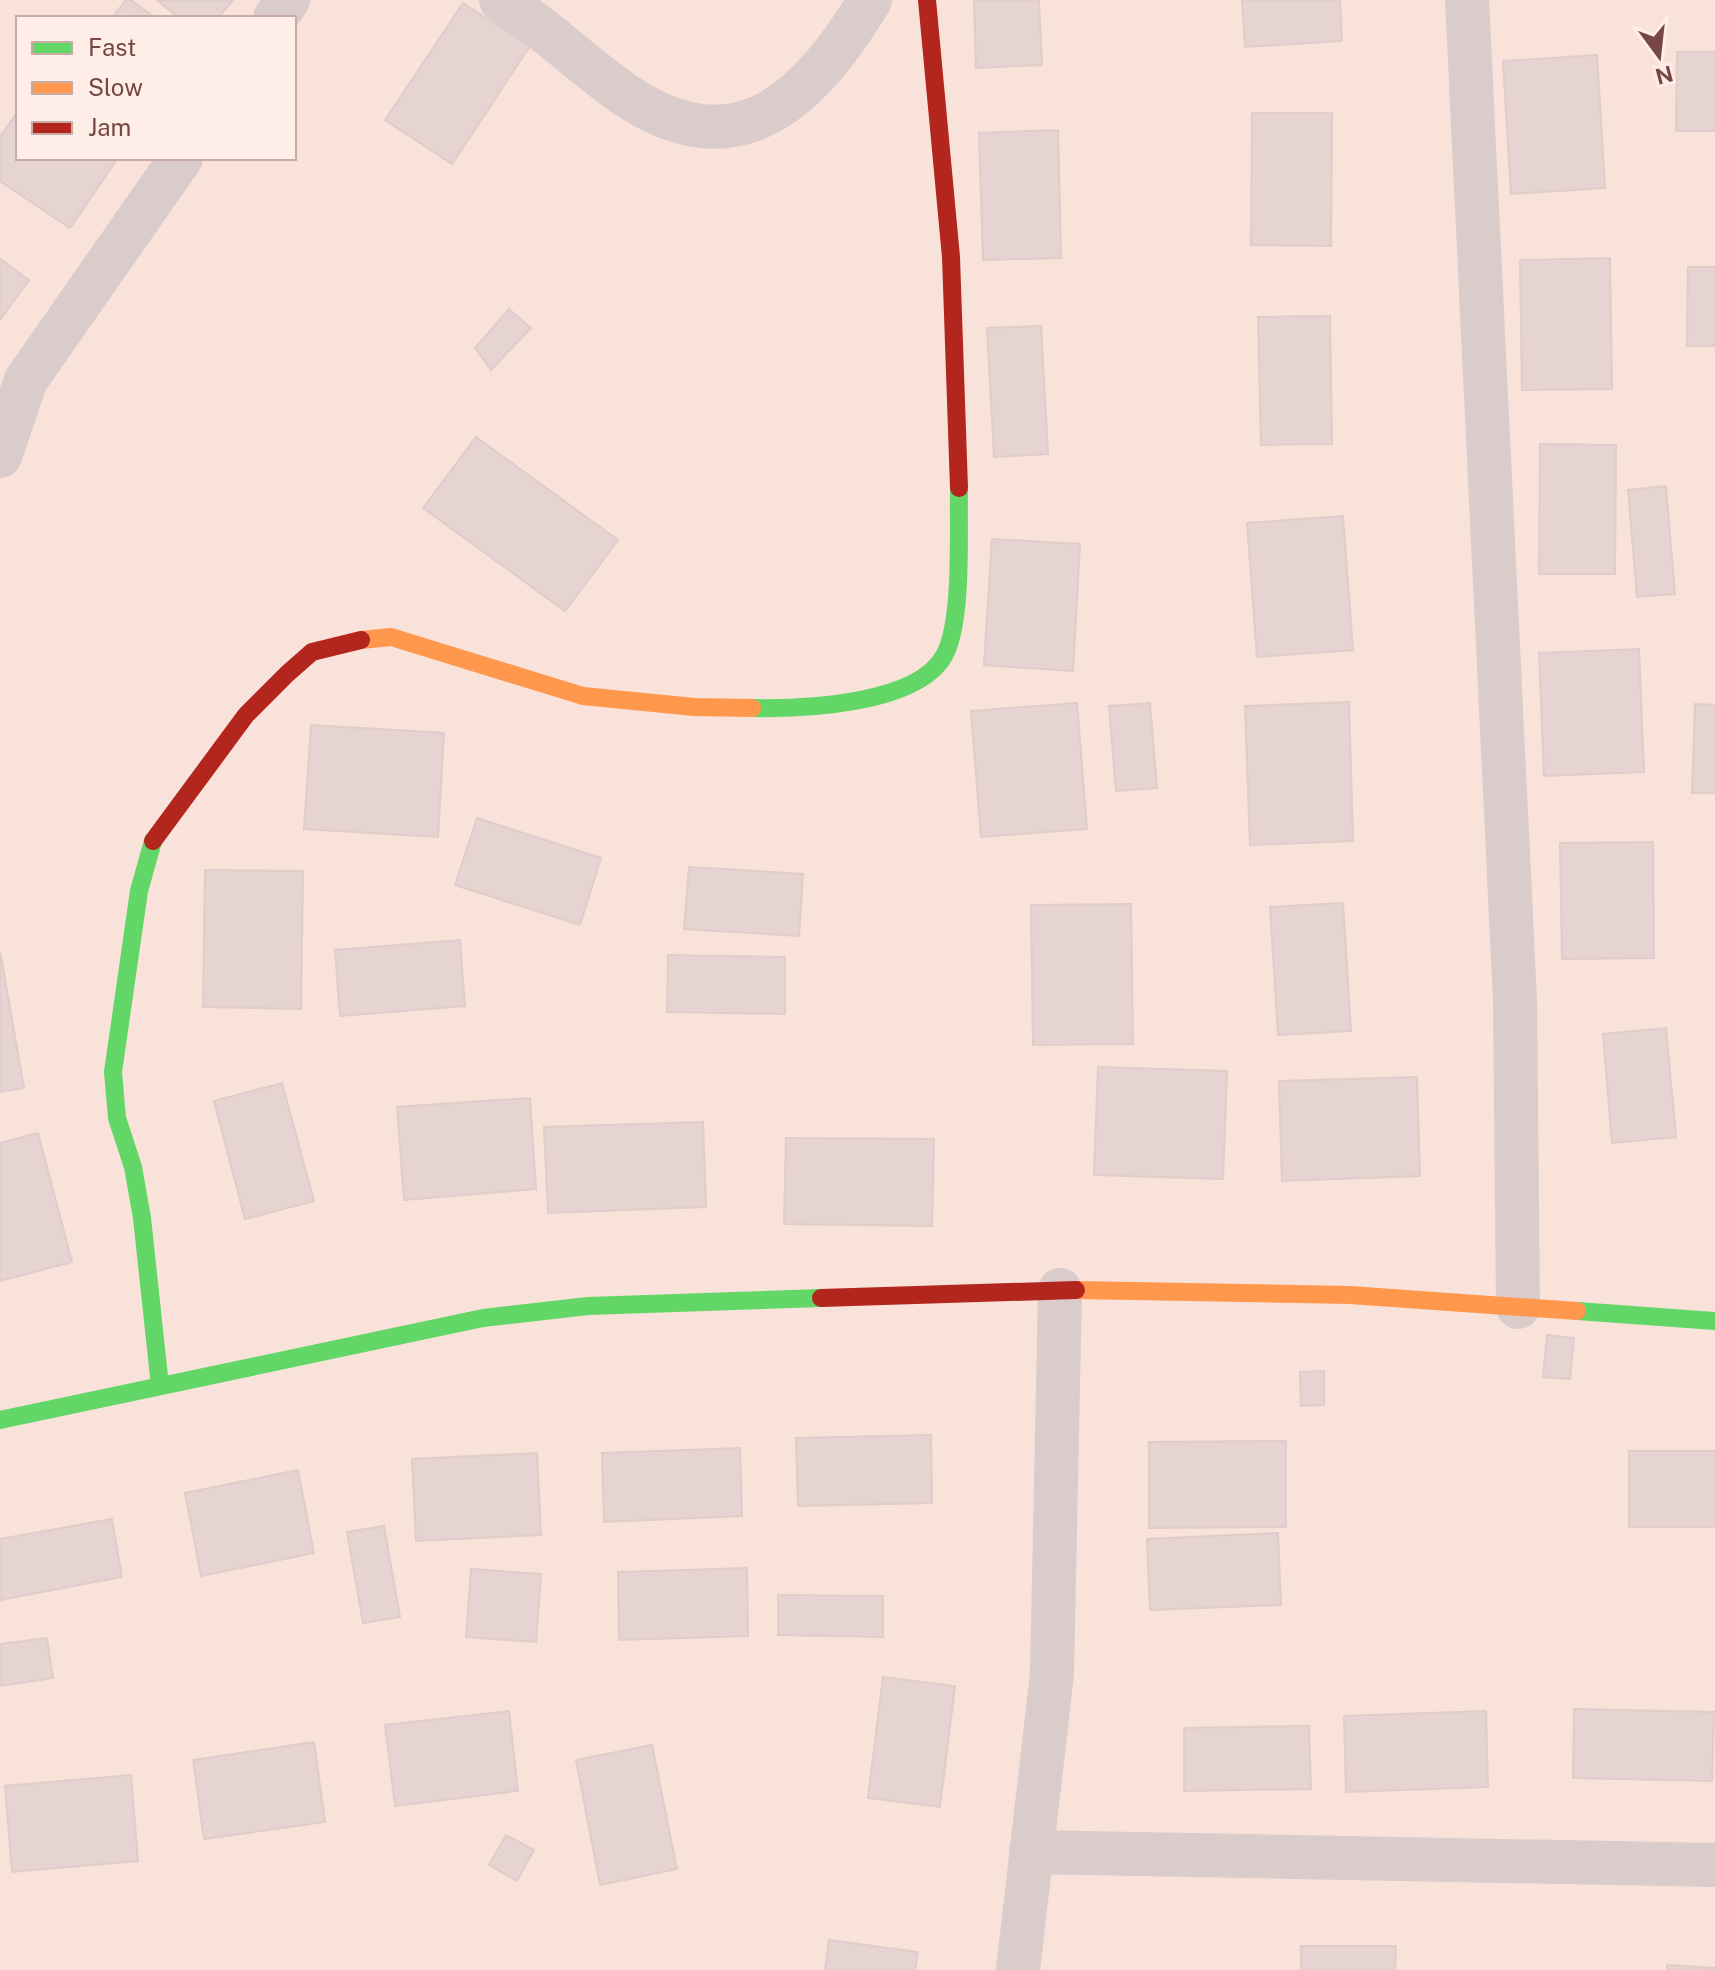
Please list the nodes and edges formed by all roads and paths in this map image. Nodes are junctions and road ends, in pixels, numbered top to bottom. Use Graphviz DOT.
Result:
graph roads {
  1 [pos="501,0"];
  2 [pos="870,0"];
  3 [pos="927,0"];
  4 [pos="1467,0"];
  5 [pos="180,160"];
  6 [pos="0,456"];
  7 [pos="1060,1290"];
  8 [pos="1518,1307"];
  9 [pos="1715,1321"];
  10 [pos="160,1386"];
  11 [pos="0,1420"];
  12 [pos="1031,1852"];
  13 [pos="1715,1865"];
  14 [pos="1018,1970"];
  1 -- 2 [label="street"];
  3 -- 10 [label="street"];
  4 -- 8 [label="street"];
  5 -- 6 [label="street"];
  7 -- 8 [label="street"];
  7 -- 10 [label="street"];
  7 -- 12 [label="street"];
  8 -- 9 [label="street"];
  10 -- 11 [label="street"];
  12 -- 13 [label="street"];
  12 -- 14 [label="street"];
}
